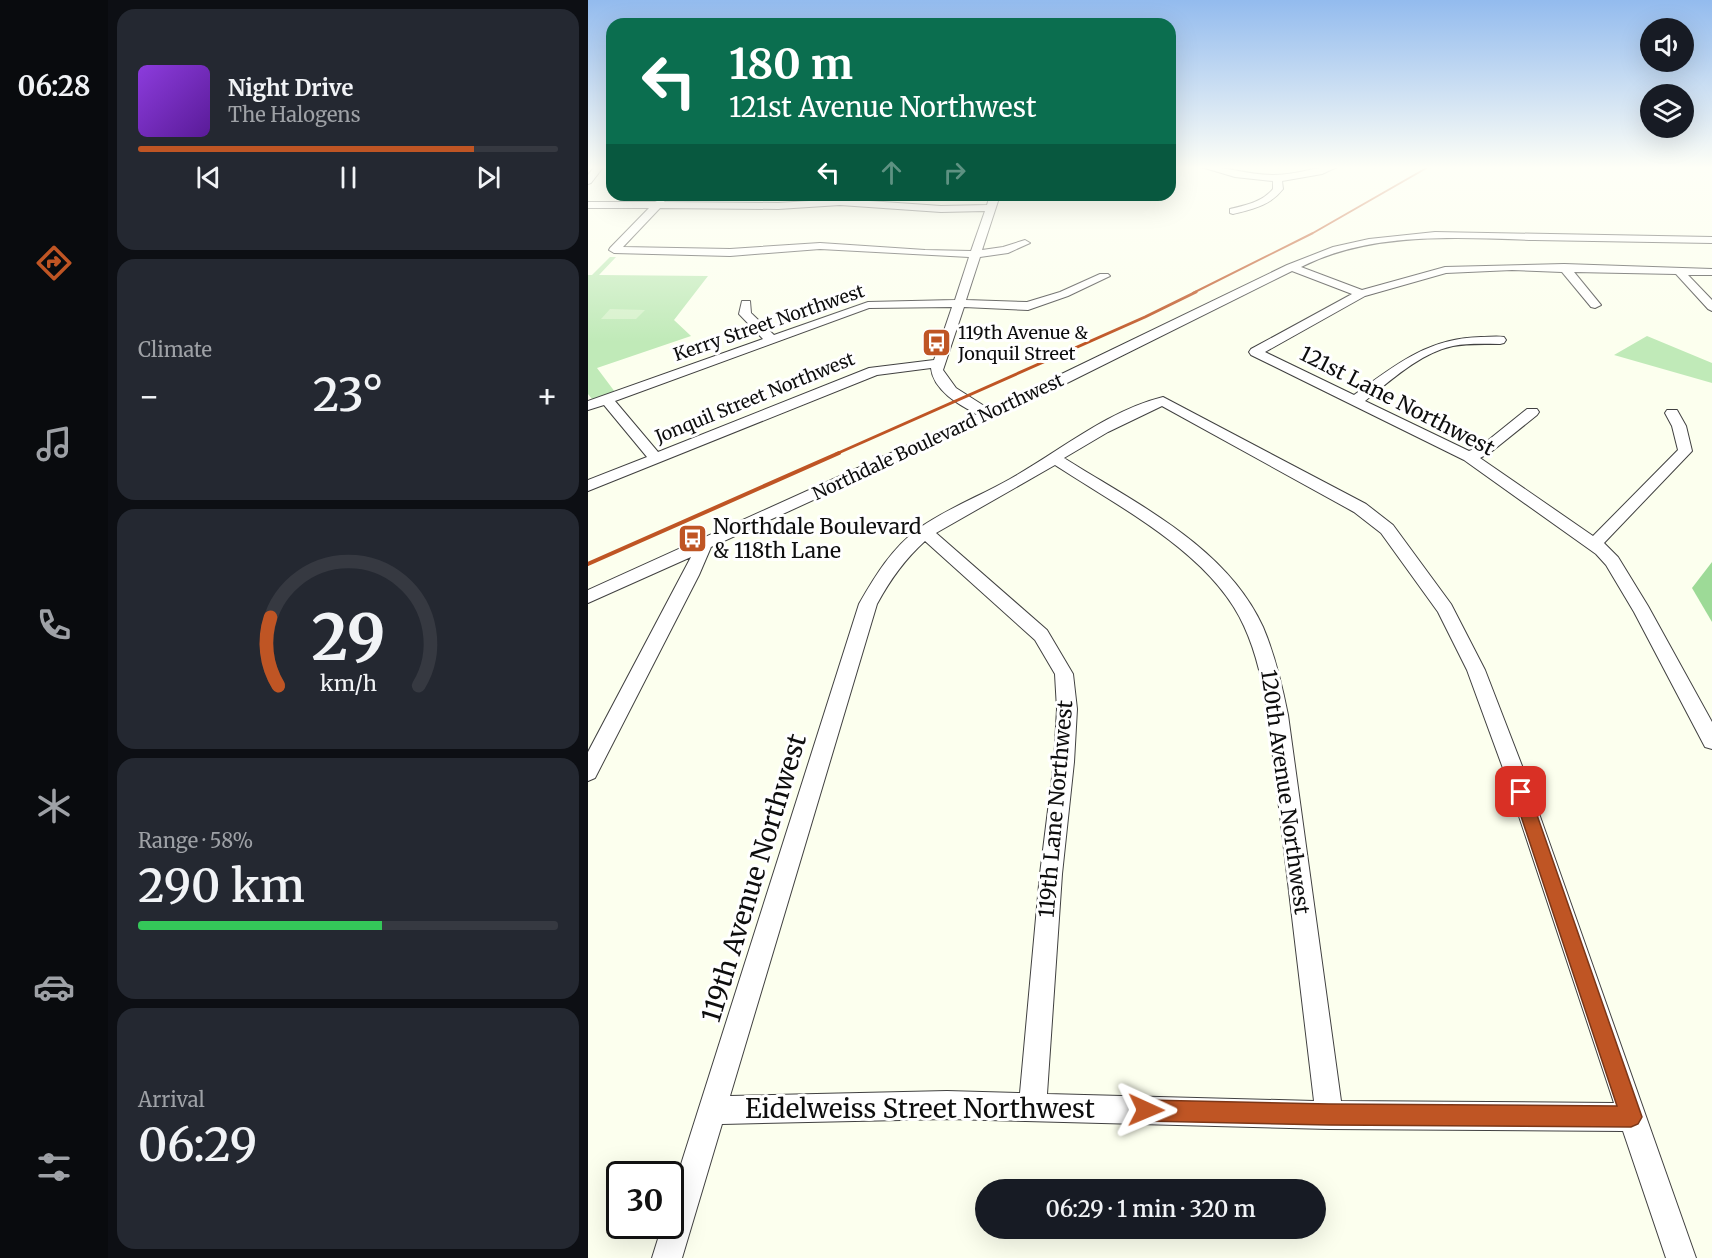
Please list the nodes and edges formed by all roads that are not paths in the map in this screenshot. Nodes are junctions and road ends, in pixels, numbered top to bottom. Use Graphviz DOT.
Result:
graph roads {
  1 [pos="639,225"];
  2 [pos="985,225"];
  3 [pos="1712,240"];
  4 [pos="1025,243"];
  5 [pos="976,253"];
  6 [pos="1291,267"];
  7 [pos="1564,267"];
  8 [pos="1678,270"];
  9 [pos="1712,272"];
  10 [pos="1104,276"];
  11 [pos="1361,294"];
  12 [pos="746,303"];
  13 [pos="960,303"];
  14 [pos="1595,305"];
  15 [pos="1712,306"];
  16 [pos="771,339"];
  17 [pos="1500,340"];
  18 [pos="940,363"];
  19 [pos="606,399"];
  20 [pos="1354,402"];
  21 [pos="588,406"];
  22 [pos="1532,412"];
  23 [pos="1672,413"];
  24 [pos="989,414"];
  25 [pos="1469,457"];
  26 [pos="655,458"];
  27 [pos="1054,458"];
  28 [pos="588,486"];
  29 [pos="924,532"];
  30 [pos="705,543"];
  31 [pos="1594,544"];
  32 [pos="588,597"];
  33 [pos="1712,741"];
  34 [pos="588,772"];
  35 [pos="1032,1107"];
  36 [pos="713,1110"];
  37 [pos="1329,1115"];
  38 [pos="1631,1117"];
  39 [pos="666,1258"];
  40 [pos="1681,1258"];
  1 -- 5 [label="street"];
  2 -- 5 [label="street"];
  3 -- 6 [label="street, Northdale Boulevard Northwest"];
  4 -- 5 [label="street"];
  5 -- 13 [label="street"];
  6 -- 11 [label="street"];
  6 -- 24 [label="street, Northdale Boulevard Northwest"];
  7 -- 8 [label="street"];
  7 -- 11 [label="street"];
  7 -- 14 [label="street"];
  8 -- 9 [label="street"];
  8 -- 15 [label="street"];
  10 -- 13 [label="street, Kerry Street Northwest"];
  11 -- 20 [label="street, 121st Lane Northwest"];
  12 -- 16 [label="street"];
  13 -- 16 [label="street, Kerry Street Northwest"];
  13 -- 18 [label="street"];
  16 -- 19 [label="street, Kerry Street Northwest"];
  17 -- 20 [label="street"];
  18 -- 24 [label="street"];
  18 -- 26 [label="street, Jonquil Street Northwest"];
  19 -- 21 [label="street, Kerry Street Northwest"];
  19 -- 26 [label="street"];
  20 -- 25 [label="street, 121st Lane Northwest"];
  22 -- 25 [label="street"];
  23 -- 31 [label="street"];
  24 -- 30 [label="street, Northdale Boulevard Northwest"];
  25 -- 31 [label="street, 121st Lane Northwest"];
  26 -- 28 [label="street, Jonquil Street Northwest"];
  27 -- 29 [label="street"];
  27 -- 37 [label="street, 120th Avenue Northwest"];
  27 -- 38 [label="street"];
  29 -- 35 [label="street, 119th Lane Northwest"];
  29 -- 36 [label="street, 119th Avenue Northwest"];
  30 -- 32 [label="street, Northdale Boulevard Northwest"];
  30 -- 34 [label="street"];
  31 -- 33 [label="street, 121st Lane Northwest"];
  35 -- 36 [label="street, Eidelweiss Street Northwest"];
  35 -- 37 [label="street, Eidelweiss Street Northwest"];
  36 -- 39 [label="street, 119th Avenue Northwest"];
  37 -- 38 [label="street, Eidelweiss Street Northwest"];
  38 -- 40 [label="street"];
}
